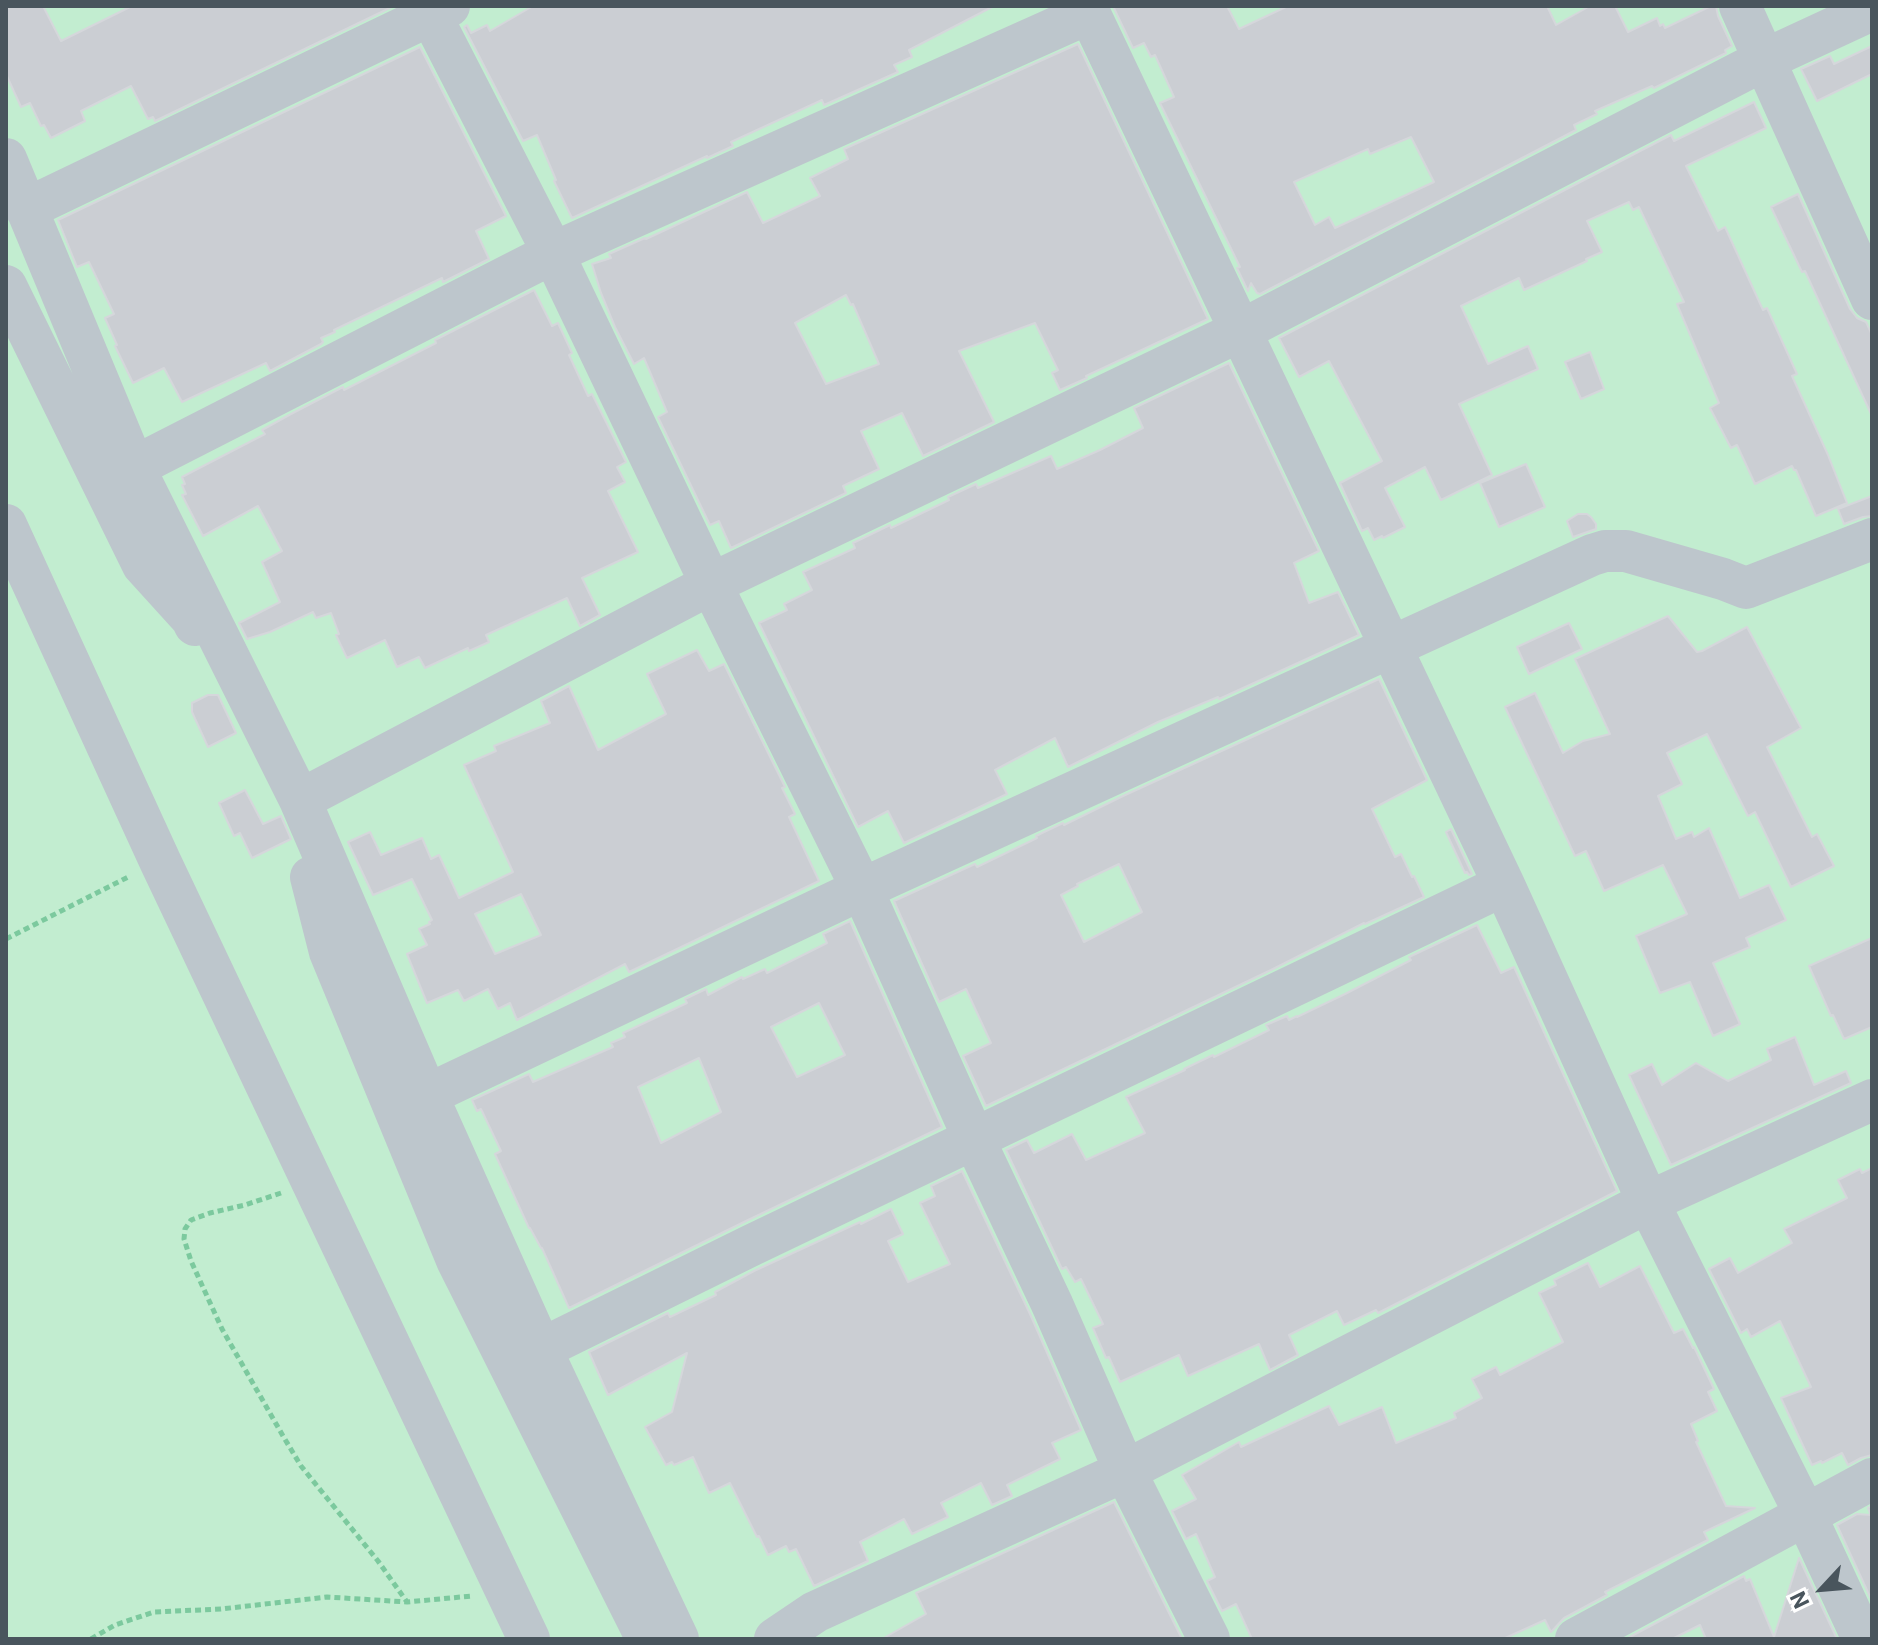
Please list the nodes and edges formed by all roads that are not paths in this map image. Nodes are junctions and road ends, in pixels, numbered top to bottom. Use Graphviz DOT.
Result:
graph roads {
  1 [pos="1740,6"];
  2 [pos="435,9"];
  3 [pos="1088,9"];
  4 [pos="1872,10"];
  5 [pos="1764,60"];
  6 [pos="6,159"];
  7 [pos="26,209"];
  8 [pos="553,253"];
  9 [pos="6,286"];
  10 [pos="1872,299"];
  11 [pos="1240,331"];
  12 [pos="134,467"];
  13 [pos="6,525"];
  14 [pos="1872,539"];
  15 [pos="711,584"];
  16 [pos="1390,647"];
  17 [pos="300,800"];
  18 [pos="1504,885"];
  19 [pos="862,889"];
  20 [pos="427,1095"];
  21 [pos="1872,1100"];
  22 [pos="974,1139"];
  23 [pos="1648,1202"];
  24 [pos="541,1349"];
  25 [pos="1125,1471"];
  26 [pos="1872,1479"];
  27 [pos="1805,1514"];
  28 [pos="529,1639"];
  29 [pos="647,1639"];
  30 [pos="678,1639"];
  31 [pos="775,1639"];
  32 [pos="1209,1639"];
  33 [pos="1576,1639"];
  34 [pos="1863,1639"];
  1 -- 5 [label="street"];
  2 -- 7 [label="street"];
  2 -- 8 [label="street"];
  3 -- 8 [label="street"];
  3 -- 11 [label="street"];
  4 -- 5 [label="street"];
  5 -- 10 [label="street"];
  5 -- 11 [label="street"];
  6 -- 7 [label="street"];
  7 -- 12 [label="street"];
  8 -- 12 [label="street"];
  8 -- 15 [label="street"];
  9 -- 29 [label="street"];
  11 -- 15 [label="street"];
  11 -- 16 [label="street"];
  12 -- 17 [label="street"];
  13 -- 28 [label="street"];
  14 -- 16 [label="street"];
  15 -- 17 [label="street"];
  15 -- 19 [label="street"];
  16 -- 18 [label="street"];
  16 -- 19 [label="street"];
  17 -- 20 [label="street"];
  18 -- 22 [label="street"];
  18 -- 23 [label="street"];
  19 -- 20 [label="street"];
  19 -- 22 [label="street"];
  20 -- 24 [label="street"];
  21 -- 23 [label="street"];
  22 -- 24 [label="street"];
  22 -- 25 [label="street"];
  23 -- 25 [label="street"];
  23 -- 27 [label="street"];
  24 -- 30 [label="street"];
  25 -- 31 [label="street"];
  25 -- 32 [label="street"];
  26 -- 27 [label="street"];
  27 -- 33 [label="street"];
  27 -- 34 [label="street"];
}
